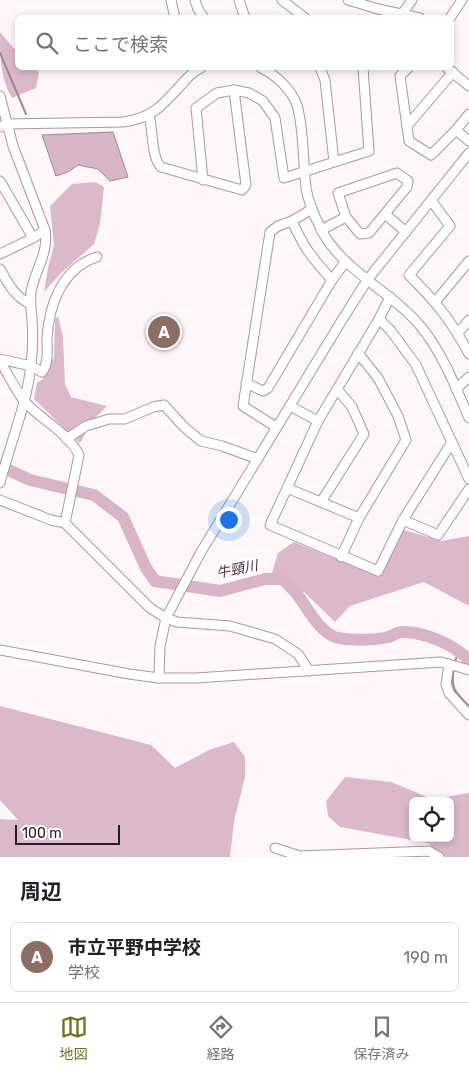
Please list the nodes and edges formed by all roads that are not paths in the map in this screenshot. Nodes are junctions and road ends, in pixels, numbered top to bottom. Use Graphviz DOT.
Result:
graph roads {
  1 [pos="171,0"];
  2 [pos="195,0"];
  3 [pos="239,0"];
  4 [pos="282,0"];
  5 [pos="348,0"];
  6 [pos="412,0"];
  7 [pos="462,0"];
  8 [pos="365,2"];
  9 [pos="402,14"];
  10 [pos="174,15"];
  11 [pos="202,15"];
  12 [pos="244,15"];
  13 [pos="301,15"];
  14 [pos="406,15"];
  15 [pos="452,15"];
  16 [pos="197,70"];
  17 [pos="265,70"];
  18 [pos="321,70"];
  19 [pos="363,70"];
  20 [pos="406,70"];
  21 [pos="450,70"];
  22 [pos="469,86"];
  23 [pos="234,90"];
  24 [pos="0,96"];
  25 [pos="469,114"];
  26 [pos="149,115"];
  27 [pos="3,126"];
  28 [pos="406,126"];
  29 [pos="456,130"];
  30 [pos="469,141"];
  31 [pos="469,152"];
  32 [pos="334,162"];
  33 [pos="305,172"];
  34 [pos="0,180"];
  35 [pos="203,180"];
  36 [pos="431,200"];
  37 [pos="312,209"];
  38 [pos="385,214"];
  39 [pos="346,217"];
  40 [pos="292,221"];
  41 [pos="45,230"];
  42 [pos="321,230"];
  43 [pos="406,232"];
  44 [pos="32,238"];
  45 [pos="0,254"];
  46 [pos="97,258"];
  47 [pos="346,261"];
  48 [pos="469,261"];
  49 [pos="0,269"];
  50 [pos="332,280"];
  51 [pos="368,280"];
  52 [pos="390,297"];
  53 [pos="436,301"];
  54 [pos="30,304"];
  55 [pos="378,319"];
  56 [pos="469,320"];
  57 [pos="458,333"];
  58 [pos="358,353"];
  59 [pos="469,354"];
  60 [pos="0,360"];
  61 [pos="31,366"];
  62 [pos="469,377"];
  63 [pos="246,383"];
  64 [pos="337,388"];
  65 [pos="456,389"];
  66 [pos="25,401"];
  67 [pos="290,406"];
  68 [pos="469,418"];
  69 [pos="318,421"];
  70 [pos="276,428"];
  71 [pos="66,438"];
  72 [pos="452,442"];
  73 [pos="258,459"];
  74 [pos="469,479"];
  75 [pos="1,480"];
  76 [pos="287,488"];
  77 [pos="469,489"];
  78 [pos="0,500"];
  79 [pos="322,502"];
  80 [pos="66,518"];
  81 [pos="359,518"];
  82 [pos="403,520"];
  83 [pos="342,556"];
  84 [pos="166,618"];
  85 [pos="0,650"];
  86 [pos="449,664"];
  87 [pos="469,670"];
  88 [pos="309,671"];
  89 [pos="159,678"];
  90 [pos="469,715"];
  91 [pos="274,848"];
  92 [pos="439,857"];
  1 -- 10 [label="street"];
  2 -- 11 [label="street"];
  3 -- 12 [label="street"];
  4 -- 13 [label="street"];
  5 -- 8 [label="street"];
  6 -- 9 [label="street"];
  7 -- 15 [label="street"];
  8 -- 9 [label="street"];
  9 -- 14 [label="street"];
  16 -- 26 [label="street"];
  17 -- 33 [label="street"];
  18 -- 32 [label="street"];
  19 -- 32 [label="street"];
  20 -- 28 [label="street"];
  21 -- 22 [label="street"];
  21 -- 28 [label="street"];
  23 -- 33 [label="street"];
  23 -- 35 [label="street"];
  23 -- 35 [label="street"];
  24 -- 27 [label="street"];
  25 -- 29 [label="street"];
  26 -- 27 [label="street"];
  26 -- 35 [label="street"];
  27 -- 41 [label="street"];
  28 -- 29 [label="street"];
  29 -- 30 [label="street"];
  31 -- 36 [label="street"];
  32 -- 33 [label="street"];
  33 -- 37 [label="street"];
  34 -- 44 [label="street"];
  36 -- 43 [label="street"];
  36 -- 53 [label="street"];
  37 -- 40 [label="street"];
  37 -- 42 [label="street"];
  38 -- 39 [label="street"];
  38 -- 39 [label="street"];
  38 -- 43 [label="street"];
  39 -- 42 [label="street"];
  40 -- 50 [label="street"];
  40 -- 63 [label="street"];
  41 -- 44 [label="street"];
  41 -- 54 [label="street"];
  42 -- 47 [label="street"];
  43 -- 51 [label="street"];
  44 -- 45 [label="street"];
  46 -- 61 [label="street"];
  47 -- 50 [label="street"];
  47 -- 51 [label="street"];
  48 -- 53 [label="street"];
  49 -- 54 [label="street"];
  50 -- 63 [label="street"];
  51 -- 52 [label="street"];
  51 -- 67 [label="street"];
  52 -- 55 [label="street"];
  52 -- 65 [label="street"];
  53 -- 57 [label="street"];
  54 -- 61 [label="street"];
  55 -- 58 [label="street"];
  55 -- 72 [label="street"];
  56 -- 57 [label="street"];
  57 -- 59 [label="street"];
  58 -- 64 [label="street"];
  58 -- 81 [label="street"];
  60 -- 61 [label="street"];
  60 -- 66 [label="street"];
  61 -- 66 [label="street"];
  62 -- 65 [label="street"];
  63 -- 70 [label="street"];
  64 -- 69 [label="street"];
  64 -- 79 [label="street"];
  65 -- 68 [label="street"];
  66 -- 71 [label="street"];
  66 -- 75 [label="street"];
  67 -- 69 [label="street"];
  67 -- 70 [label="street"];
  69 -- 76 [label="street"];
  70 -- 73 [label="street"];
  71 -- 73 [label="street"];
  71 -- 80 [label="street"];
  72 -- 74 [label="street"];
  72 -- 82 [label="street"];
  73 -- 84 [label="street"];
  76 -- 79 [label="street"];
  76 -- 83 [label="street"];
  77 -- 82 [label="street"];
  78 -- 80 [label="street"];
  79 -- 81 [label="street"];
  80 -- 84 [label="street"];
  81 -- 83 [label="street"];
  82 -- 83 [label="street"];
  84 -- 88 [label="street"];
  84 -- 89 [label="street"];
  85 -- 89 [label="street"];
  86 -- 87 [label="street"];
  86 -- 88 [label="street"];
  86 -- 90 [label="street"];
  88 -- 89 [label="street"];
  91 -- 92 [label="street"];
}
